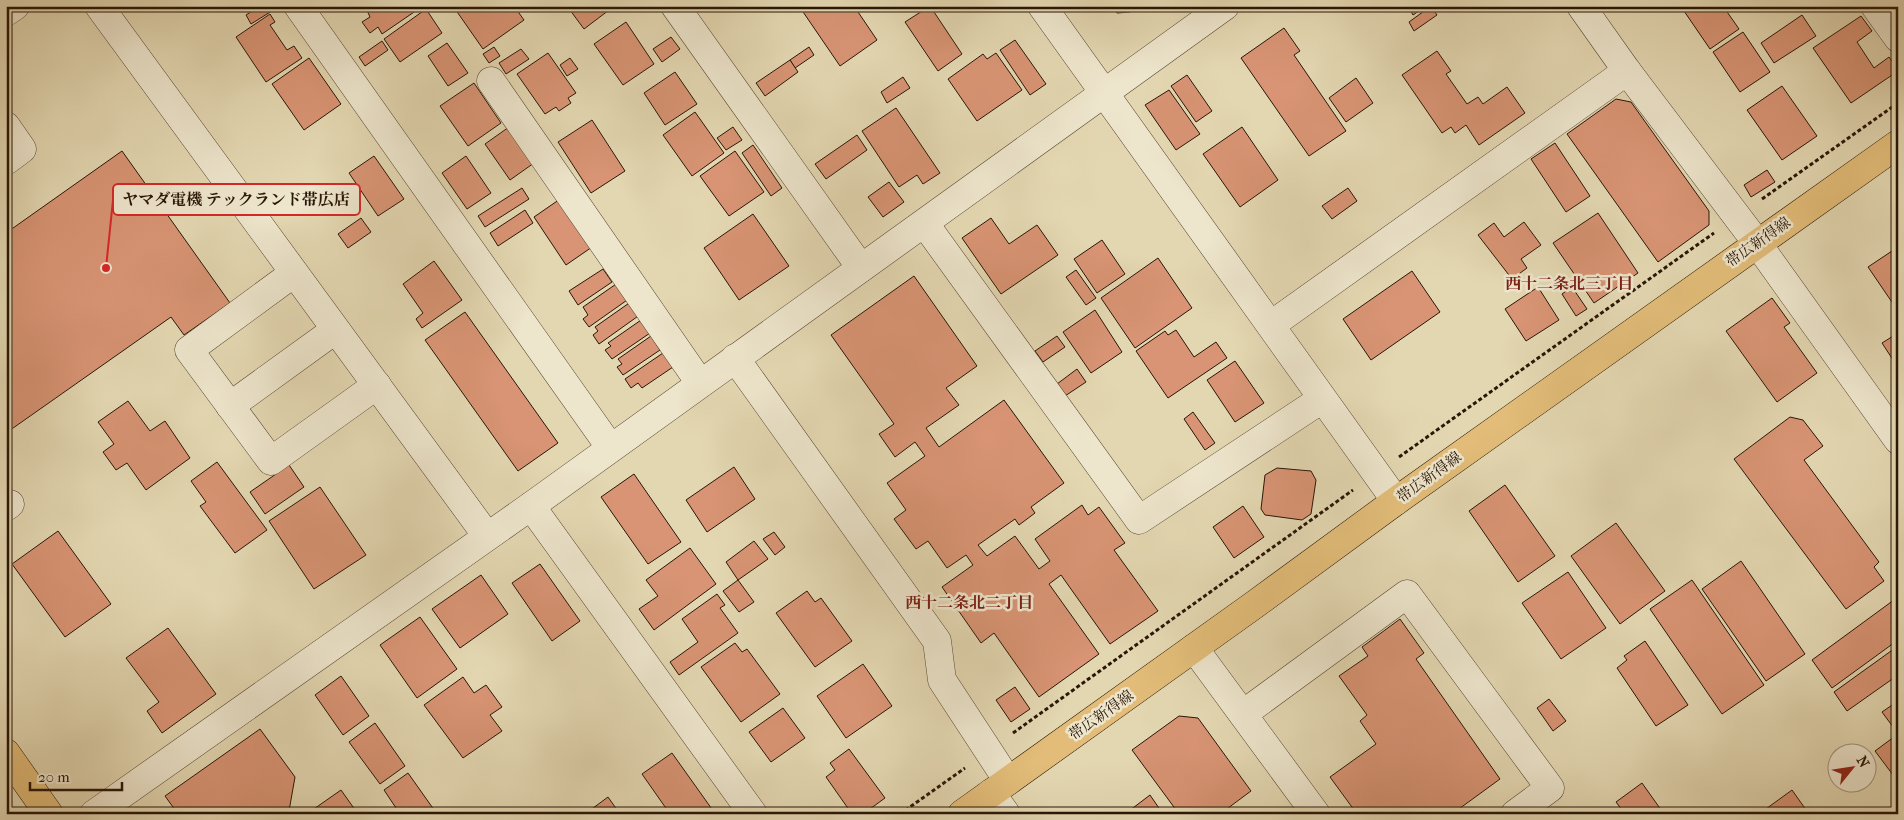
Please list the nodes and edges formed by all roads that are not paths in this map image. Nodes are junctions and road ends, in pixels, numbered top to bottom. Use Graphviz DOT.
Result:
graph roads {
  1 [pos="15,6"];
  2 [pos="99,6"];
  3 [pos="298,6"];
  4 [pos="675,6"];
  5 [pos="1042,6"];
  6 [pos="1225,6"];
  7 [pos="1581,6"];
  8 [pos="1875,6"];
  9 [pos="6,12"];
  10 [pos="1898,38"];
  11 [pos="1627,71"];
  12 [pos="491,81"];
  13 [pos="1105,94"];
  14 [pos="6,126"];
  15 [pos="1898,144"];
  16 [pos="6,161"];
  17 [pos="924,224"];
  18 [pos="1757,243"];
  19 [pos="861,268"];
  20 [pos="294,273"];
  21 [pos="1271,325"];
  22 [pos="335,330"];
  23 [pos="735,358"];
  24 [pos="700,383"];
  25 [pos="377,385"];
  26 [pos="1322,399"];
  27 [pos="230,406"];
  28 [pos="1898,440"];
  29 [pos="610,447"];
  30 [pos="1396,501"];
  31 [pos="531,506"];
  32 [pos="487,536"];
  33 [pos="1194,648"];
  34 [pos="1243,714"];
  35 [pos="6,753"];
  36 [pos="1002,796"];
  37 [pos="50,814"];
  38 [pos="94,814"];
  39 [pos="754,814"];
  40 [pos="962,814"];
  41 [pos="1316,814"];
  42 [pos="1515,814"];
  1 -- 9 [label="street"];
  2 -- 20 [label="street"];
  3 -- 29 [label="street"];
  4 -- 19 [label="street"];
  5 -- 13 [label="street"];
  6 -- 13 [label="street"];
  7 -- 11 [label="street"];
  8 -- 10 [label="street"];
  11 -- 18 [label="street"];
  11 -- 21 [label="street"];
  12 -- 24 [label="street"];
  13 -- 17 [label="street"];
  13 -- 21 [label="street"];
  14 -- 16 [label="street"];
  15 -- 18 [label="main road, 帯広新得線"];
  17 -- 19 [label="street"];
  17 -- 26 [label="street"];
  18 -- 28 [label="street"];
  18 -- 30 [label="main road, 帯広新得線"];
  19 -- 23 [label="street"];
  20 -- 22 [label="street"];
  20 -- 27 [label="street"];
  21 -- 26 [label="street"];
  22 -- 25 [label="street"];
  22 -- 27 [label="street"];
  23 -- 24 [label="street"];
  23 -- 36 [label="street"];
  24 -- 29 [label="street"];
  25 -- 27 [label="street"];
  25 -- 32 [label="street"];
  26 -- 30 [label="street"];
  29 -- 31 [label="street"];
  30 -- 33 [label="main road, 帯広新得線"];
  31 -- 32 [label="street"];
  31 -- 39 [label="street"];
  32 -- 38 [label="street"];
  33 -- 34 [label="street"];
  33 -- 36 [label="main road, 帯広新得線"];
  34 -- 41 [label="street"];
  34 -- 42 [label="street"];
  35 -- 37 [label="main road"];
  36 -- 40 [label="main road, 帯広新得線"];
}
